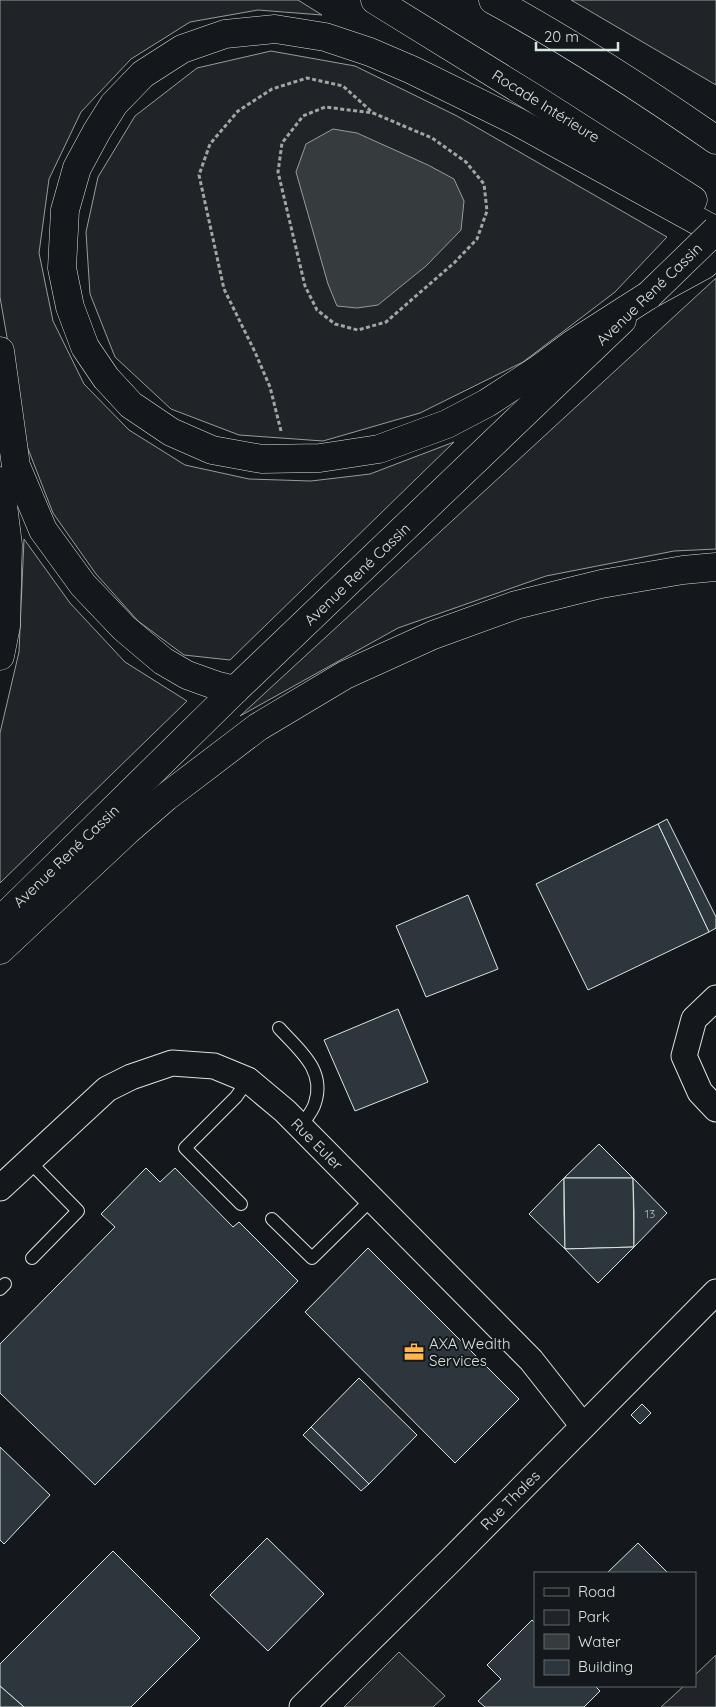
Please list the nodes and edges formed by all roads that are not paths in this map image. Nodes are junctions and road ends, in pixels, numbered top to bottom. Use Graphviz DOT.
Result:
graph roads {
  1 [pos="375,0"];
  2 [pos="493,0"];
  3 [pos="660,101"];
  4 [pos="716,133"];
  5 [pos="716,140"];
  6 [pos="716,214"];
  7 [pos="716,230"];
  8 [pos="716,254"];
  9 [pos="649,295"];
  10 [pos="0,351"];
  11 [pos="0,481"];
  12 [pos="716,567"];
  13 [pos="0,656"];
  14 [pos="236,690"];
  15 [pos="0,921"];
  16 [pos="0,950"];
  17 [pos="716,998"];
  18 [pos="279,1028"];
  19 [pos="248,1080"];
  20 [pos="716,1109"];
  21 [pos="300,1127"];
  22 [pos="30,1161"];
  23 [pos="0,1188"];
  24 [pos="372,1199"];
  25 [pos="241,1204"];
  26 [pos="272,1220"];
  27 [pos="32,1258"];
  28 [pos="716,1292"];
  29 [pos="583,1426"];
  30 [pos="302,1707"];
  1 -- 6 [label="main road, Rocade Intérieure"];
  2 -- 3 [label="main road"];
  3 -- 4 [label="main road"];
  3 -- 5 [label="main road"];
  7 -- 9 [label="main road, Avenue René Cassin, bridge"];
  7 -- 9 [label="main road"];
  8 -- 9 [label="main road, bridge"];
  9 -- 14 [label="main road, Avenue René Cassin"];
  10 -- 14 [label="main road"];
  11 -- 13 [label="main road"];
  12 -- 16 [label="main road"];
  14 -- 15 [label="main road, Avenue René Cassin"];
  17 -- 20 [label="street"];
  18 -- 21 [label="lane"];
  19 -- 21 [label="street, Rue Euler"];
  19 -- 22 [label="street, Rue Euler"];
  19 -- 25 [label="lane"];
  21 -- 24 [label="street, Rue Euler"];
  22 -- 23 [label="street, Rue Euler"];
  22 -- 27 [label="lane"];
  24 -- 26 [label="lane"];
  24 -- 29 [label="street, Rue Euler"];
  28 -- 29 [label="street, Rue Thales"];
  29 -- 30 [label="street, Rue Thales"];
}
